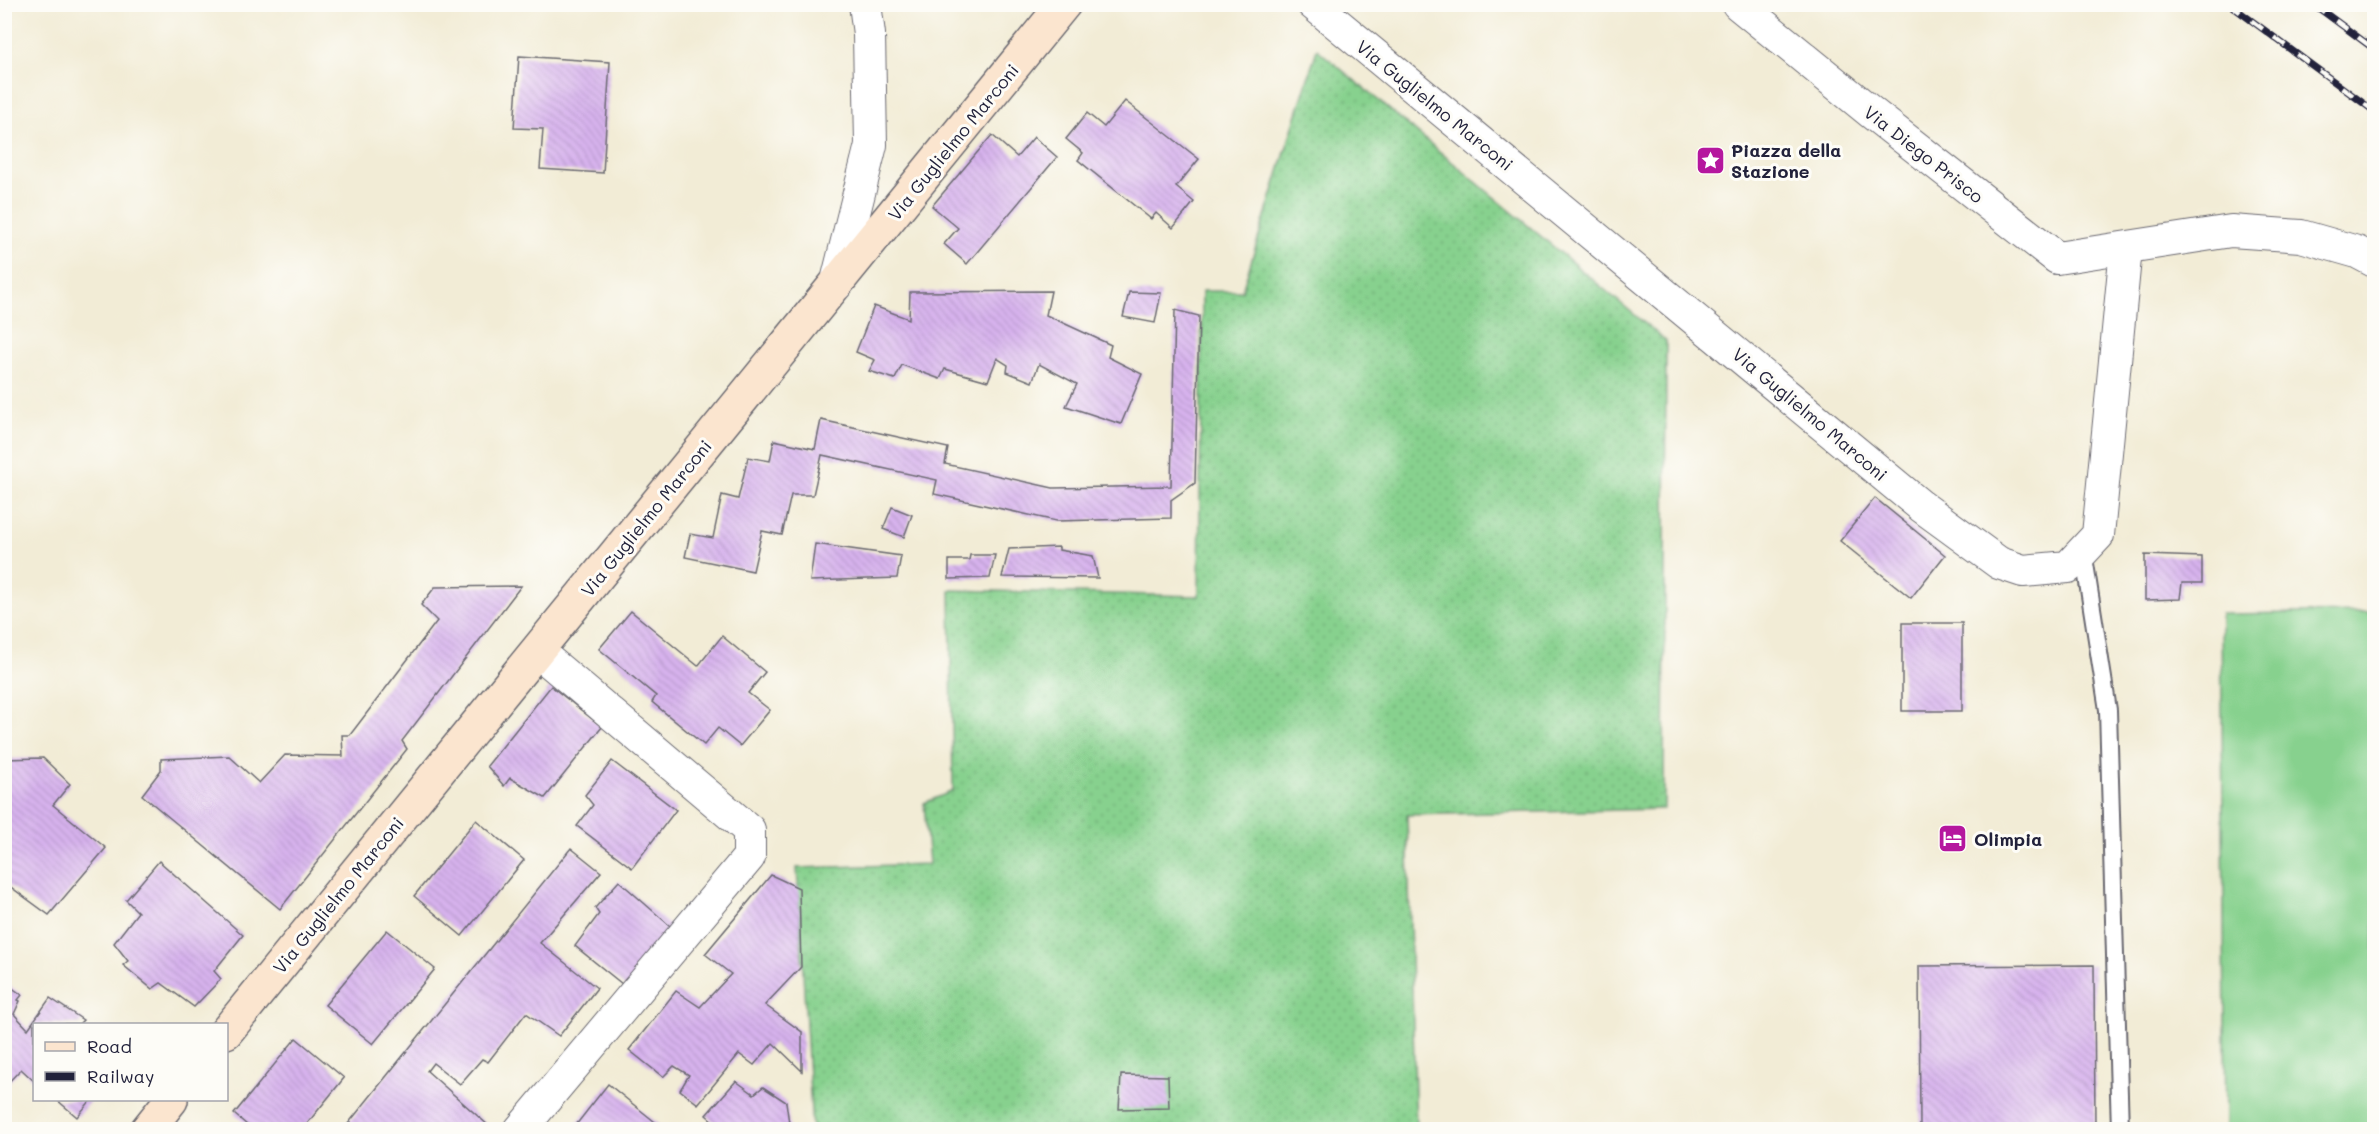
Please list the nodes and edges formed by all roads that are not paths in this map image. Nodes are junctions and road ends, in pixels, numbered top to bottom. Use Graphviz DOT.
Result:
graph roads {
  1 [pos="865,4"];
  2 [pos="1064,4"];
  3 [pos="1312,4"];
  4 [pos="1738,4"];
  5 [pos="2126,248"];
  6 [pos="2374,261"];
  7 [pos="836,285"];
  8 [pos="2083,551"];
  9 [pos="537,651"];
  10 [pos="228,1030"];
  11 [pos="170,1101"];
  12 [pos="147,1130"];
  13 [pos="520,1130"];
  14 [pos="2120,1130"];
  1 -- 7 [label="street"];
  2 -- 7 [label="street, Via Guglielmo Marconi"];
  3 -- 8 [label="street, Via Guglielmo Marconi"];
  4 -- 5 [label="street, Via Diego Prisco"];
  5 -- 6 [label="street, Via Diego Prisco"];
  5 -- 8 [label="street, Via Guglielmo Marconi"];
  7 -- 9 [label="street, Via Guglielmo Marconi"];
  8 -- 14 [label="lane"];
  9 -- 10 [label="street, Via Guglielmo Marconi"];
  9 -- 13 [label="street"];
  11 -- 12 [label="street"];
}
